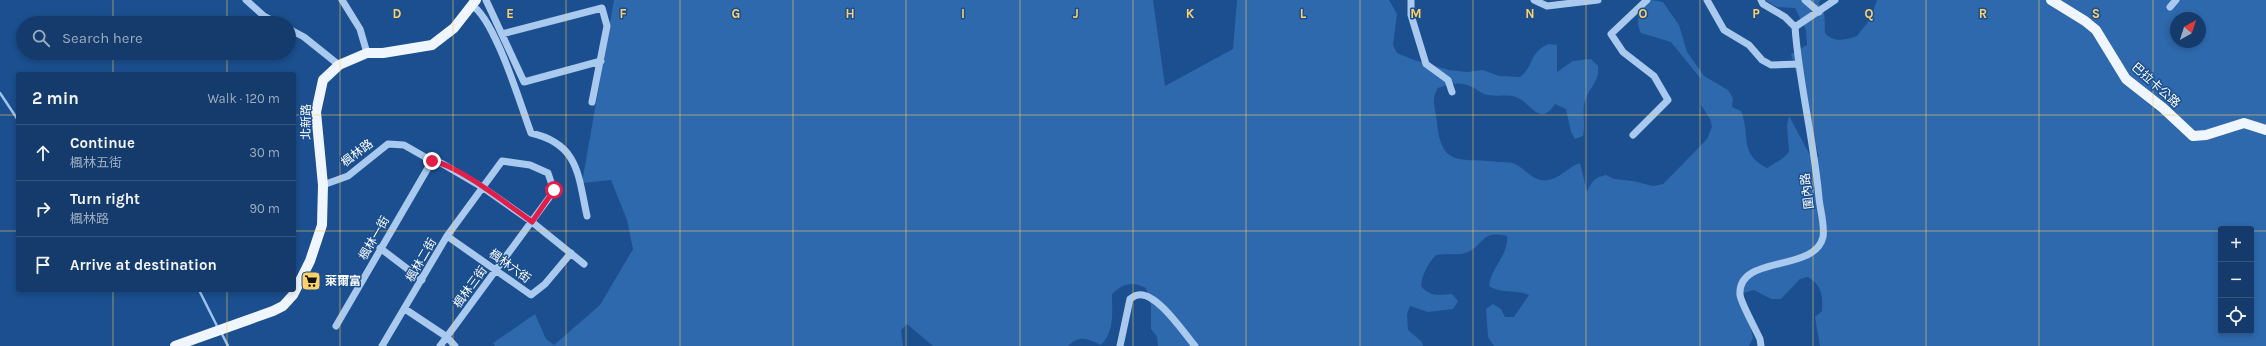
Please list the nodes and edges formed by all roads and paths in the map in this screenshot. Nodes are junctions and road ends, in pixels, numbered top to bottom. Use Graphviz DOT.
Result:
graph roads {
  1 [pos="246,0"];
  2 [pos="342,0"];
  3 [pos="486,0"];
  4 [pos="1411,0"];
  5 [pos="1534,0"];
  6 [pos="1598,0"];
  7 [pos="1647,0"];
  8 [pos="1707,0"];
  9 [pos="1761,0"];
  10 [pos="1805,0"];
  11 [pos="1835,0"];
  12 [pos="2051,0"];
  13 [pos="2176,0"];
  14 [pos="473,2"];
  15 [pos="2170,6"];
  16 [pos="1819,12"];
  17 [pos="264,16"];
  18 [pos="1795,27"];
  19 [pos="296,33"];
  20 [pos="502,34"];
  21 [pos="366,53"];
  22 [pos="602,61"];
  23 [pos="1798,64"];
  24 [pos="338,65"];
  25 [pos="1452,92"];
  26 [pos="592,102"];
  27 [pos="2266,130"];
  28 [pos="1633,135"];
  29 [pos="432,161"];
  30 [pos="323,185"];
  31 [pos="482,187"];
  32 [pos="588,216"];
  33 [pos="532,222"];
  34 [pos="447,236"];
  35 [pos="380,248"];
  36 [pos="571,253"];
  37 [pos="584,264"];
  38 [pos="497,269"];
  39 [pos="422,280"];
  40 [pos="296,289"];
  41 [pos="294,292"];
  42 [pos="405,309"];
  43 [pos="336,326"];
  44 [pos="447,337"];
  45 [pos="175,346"];
  46 [pos="382,346"];
  47 [pos="440,346"];
  48 [pos="455,346"];
  49 [pos="1120,346"];
  50 [pos="1195,346"];
  51 [pos="1761,346"];
  1 -- 17 [label="street"];
  2 -- 21 [label="street"];
  3 -- 20 [label="street"];
  4 -- 25 [label="street"];
  5 -- 6 [label="street"];
  7 -- 28 [label="street"];
  8 -- 23 [label="street"];
  9 -- 18 [label="street"];
  10 -- 16 [label="street"];
  11 -- 16 [label="street"];
  12 -- 27 [label="main road, 巴拉卡公路"];
  13 -- 15 [label="street"];
  14 -- 21 [label="main road, 北新路"];
  14 -- 32 [label="street"];
  16 -- 18 [label="street"];
  18 -- 23 [label="street, 圍內路"];
  19 -- 24 [label="street"];
  20 -- 22 [label="street"];
  20 -- 22 [label="street"];
  21 -- 24 [label="main road, 北新路"];
  22 -- 26 [label="street"];
  23 -- 51 [label="street, 圍內路"];
  24 -- 30 [label="main road, 北新路"];
  29 -- 30 [label="street, 楓林路"];
  29 -- 31 [label="street, 楓林路"];
  29 -- 35 [label="street, 楓林一街"];
  30 -- 40 [label="main road, 北新路"];
  31 -- 33 [label="street, 楓林路"];
  31 -- 33 [label="street, 楓林二街"];
  31 -- 34 [label="street, 楓林二街"];
  33 -- 36 [label="street, 楓林路"];
  33 -- 38 [label="street, 楓林三街"];
  34 -- 38 [label="street, 楓林六街"];
  34 -- 39 [label="street, 楓林二街"];
  35 -- 39 [label="street"];
  35 -- 43 [label="street, 楓林一街"];
  36 -- 37 [label="street, 楓林路"];
  36 -- 38 [label="street, 楓林六街"];
  38 -- 44 [label="street, 楓林三街"];
  39 -- 42 [label="street, 楓林二街"];
  41 -- 45 [label="main road, 北新路"];
  42 -- 44 [label="street"];
  42 -- 46 [label="street, 楓林二街"];
  44 -- 47 [label="street, 楓林三街"];
  44 -- 48 [label="street"];
  49 -- 50 [label="street"];
}
